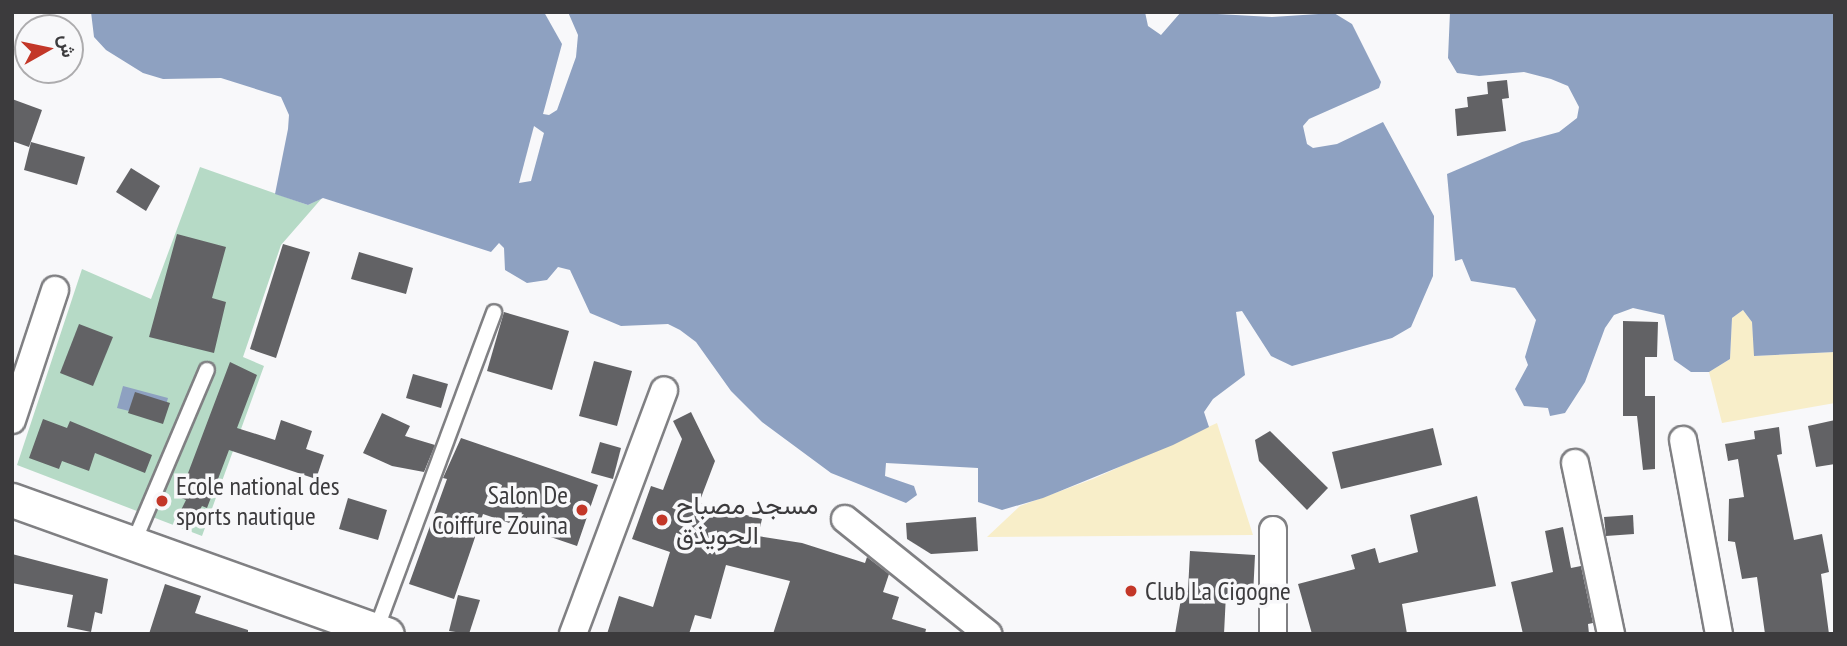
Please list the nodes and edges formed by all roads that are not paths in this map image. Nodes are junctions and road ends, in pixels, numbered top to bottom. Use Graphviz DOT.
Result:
graph roads {
  1 [pos="55,289"];
  2 [pos="494,312"];
  3 [pos="207,369"];
  4 [pos="664,390"];
  5 [pos="12,420"];
  6 [pos="1683,440"];
  7 [pos="1575,463"];
  8 [pos="12,500"];
  9 [pos="845,519"];
  10 [pos="1273,530"];
  11 [pos="133,544"];
  12 [pos="374,631"];
  13 [pos="573,634"];
  14 [pos="988,634"];
  15 [pos="1273,634"];
  16 [pos="1611,634"];
  17 [pos="1719,634"];
  1 -- 5 [label="street"];
  2 -- 12 [label="lane"];
  3 -- 11 [label="lane"];
  4 -- 13 [label="street"];
  6 -- 17 [label="street"];
  7 -- 16 [label="street"];
  8 -- 11 [label="street"];
  9 -- 14 [label="street"];
  10 -- 15 [label="street"];
  11 -- 12 [label="street"];
}
